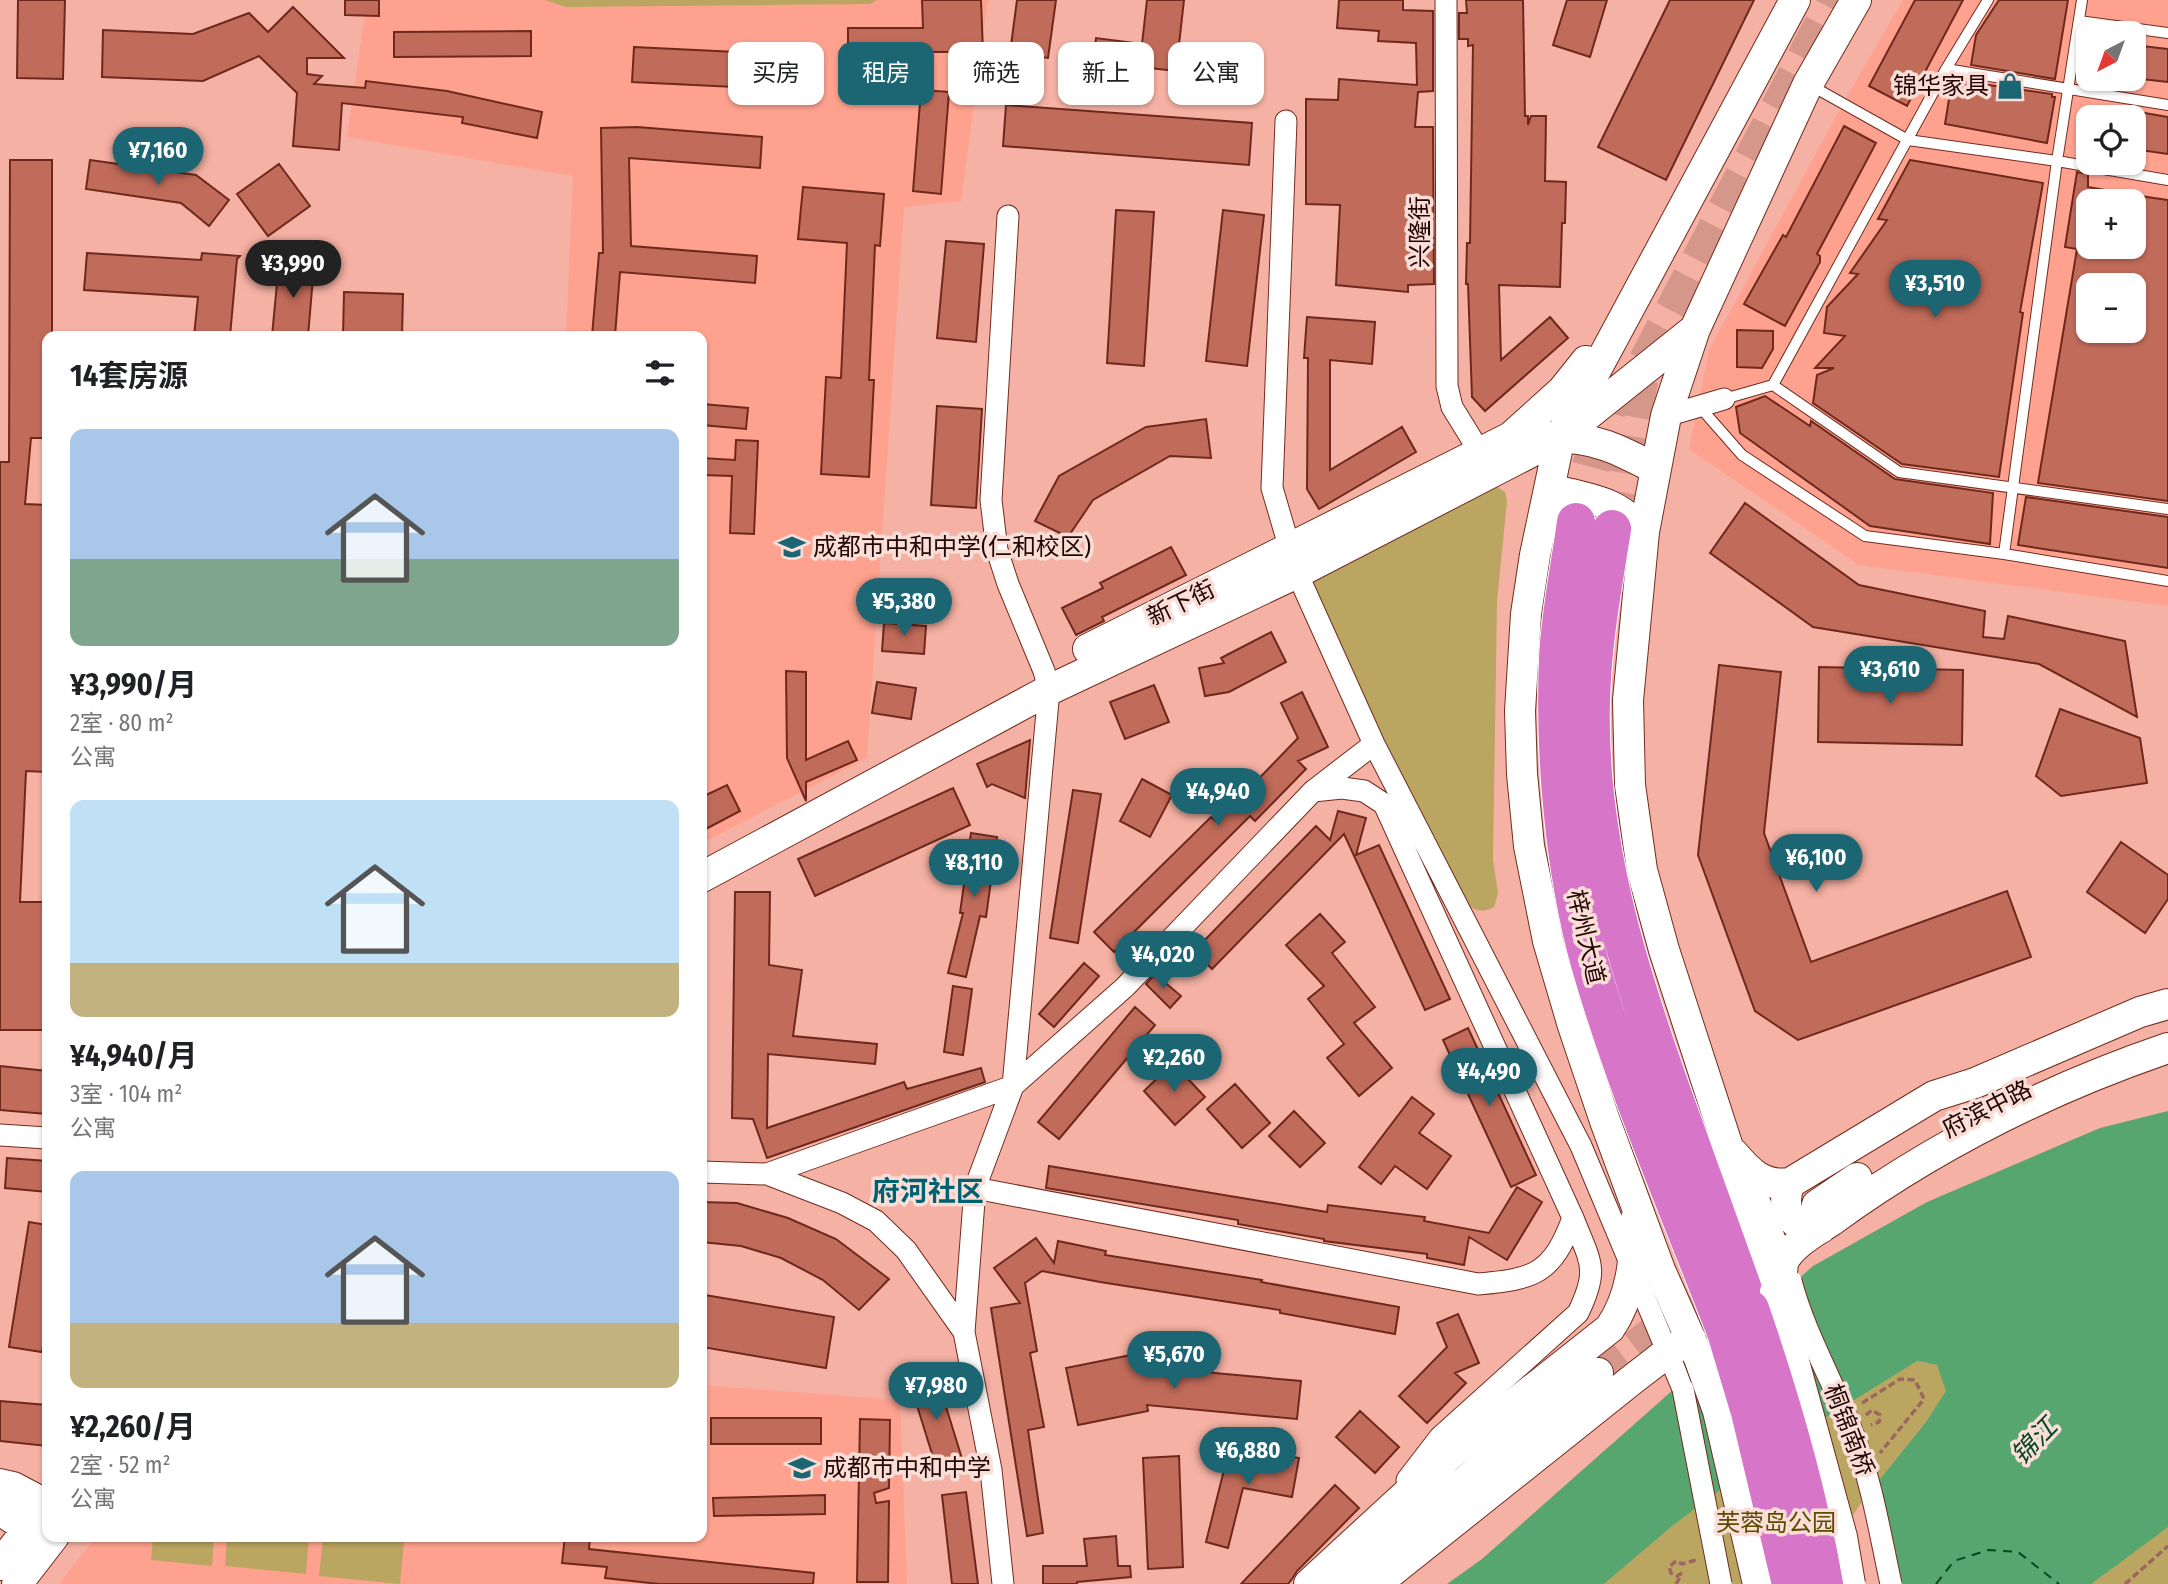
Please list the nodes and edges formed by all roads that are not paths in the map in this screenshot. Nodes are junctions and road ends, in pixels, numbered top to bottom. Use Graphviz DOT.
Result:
graph roads {
  1 [pos="1446,0"];
  2 [pos="1795,0"];
  3 [pos="1856,0"];
  4 [pos="1988,0"];
  5 [pos="2082,0"];
  6 [pos="2079,21"];
  7 [pos="2146,30"];
  8 [pos="2168,33"];
  9 [pos="2076,41"];
  10 [pos="1946,69"];
  11 [pos="1808,84"];
  12 [pos="2069,89"];
  13 [pos="2168,105"];
  14 [pos="1286,121"];
  15 [pos="1908,140"];
  16 [pos="2057,161"];
  17 [pos="2168,180"];
  18 [pos="1007,216"];
  19 [pos="1629,310"];
  20 [pos="1695,329"];
  21 [pos="1773,385"];
  22 [pos="1724,399"];
  23 [pos="1699,405"];
  24 [pos="1666,416"];
  25 [pos="1511,437"];
  26 [pos="1560,437"];
  27 [pos="1481,454"];
  28 [pos="1656,468"];
  29 [pos="2014,486"];
  30 [pos="2168,509"];
  31 [pos="1594,522"];
  32 [pos="2004,554"];
  33 [pos="1293,561"];
  34 [pos="2168,581"];
  35 [pos="1047,680"];
  36 [pos="1374,744"];
  37 [pos="1313,791"];
  38 [pos="707,855"];
  39 [pos="707,874"];
  40 [pos="2168,1004"];
  41 [pos="2168,1034"];
  42 [pos="2168,1048"];
  43 [pos="1013,1086"];
  44 [pos="0,1135"];
  45 [pos="42,1138"];
  46 [pos="1728,1147"];
  47 [pos="1747,1170"];
  48 [pos="707,1172"];
  49 [pos="766,1174"];
  50 [pos="1790,1183"];
  51 [pos="975,1188"];
  52 [pos="1636,1205"];
  53 [pos="1819,1217"];
  54 [pos="1573,1218"];
  55 [pos="1633,1270"];
  56 [pos="1740,1312"];
  57 [pos="964,1332"];
  58 [pos="1600,1371"];
  59 [pos="0,1484"];
  60 [pos="0,1510"];
  61 [pos="42,1517"];
  62 [pos="42,1519"];
  63 [pos="42,1523"];
  64 [pos="1374,1524"];
  65 [pos="42,1527"];
  66 [pos="0,1565"];
  67 [pos="17,1584"];
  68 [pos="1003,1584"];
  69 [pos="1309,1584"];
  70 [pos="1339,1584"];
  71 [pos="1376,1584"];
  72 [pos="1721,1584"];
  73 [pos="1758,1584"];
  74 [pos="1791,1584"];
  75 [pos="1824,1584"];
  76 [pos="1850,1584"];
  77 [pos="1891,1584"];
  1 -- 27 [label="street, 兴隆街"];
  2 -- 19 [label="main road"];
  3 -- 11 [label="main road"];
  4 -- 10 [label="lane"];
  5 -- 6 [label="lane"];
  7 -- 8 [label="lane"];
  9 -- 12 [label="lane"];
  10 -- 12 [label="lane"];
  10 -- 15 [label="lane"];
  11 -- 15 [label="lane"];
  11 -- 20 [label="main road"];
  12 -- 13 [label="lane"];
  12 -- 16 [label="lane"];
  14 -- 33 [label="street"];
  15 -- 16 [label="lane"];
  15 -- 21 [label="lane"];
  16 -- 17 [label="lane"];
  16 -- 29 [label="lane"];
  18 -- 35 [label="street"];
  19 -- 25 [label="main road, 新下街"];
  19 -- 26 [label="main road"];
  20 -- 24 [label="main road"];
  20 -- 26 [label="main road, 新下街"];
  21 -- 22 [label="lane"];
  21 -- 29 [label="lane"];
  22 -- 23 [label="street"];
  23 -- 24 [label="street"];
  23 -- 32 [label="lane"];
  24 -- 28 [label="main road"];
  25 -- 26 [label="main road"];
  25 -- 27 [label="main road, 新下街"];
  26 -- 28 [label="main road"];
  26 -- 31 [label="main road"];
  26 -- 33 [label="main road, 新下街"];
  27 -- 33 [label="main road, 新下街"];
  28 -- 31 [label="main road"];
  29 -- 30 [label="lane"];
  29 -- 32 [label="lane"];
  31 -- 46 [label="main road"];
  31 -- 52 [label="main road"];
  31 -- 56 [label="highway, 梓州大道"];
  32 -- 34 [label="lane"];
  33 -- 35 [label="main road, 新下街"];
  33 -- 36 [label="street"];
  35 -- 38 [label="main road, 新下街"];
  35 -- 39 [label="main road, 新下街"];
  35 -- 43 [label="street"];
  36 -- 37 [label="street"];
  36 -- 55 [label="street"];
  37 -- 43 [label="street"];
  37 -- 54 [label="street"];
  40 -- 50 [label="main road"];
  41 -- 53 [label="main road, 府滨中路"];
  42 -- 53 [label="main road"];
  43 -- 49 [label="street"];
  43 -- 51 [label="street"];
  44 -- 45 [label="street"];
  46 -- 47 [label="main road"];
  46 -- 56 [label="main road"];
  47 -- 50 [label="main road"];
  47 -- 56 [label="street"];
  48 -- 49 [label="street"];
  49 -- 57 [label="street"];
  50 -- 53 [label="main road"];
  51 -- 54 [label="street"];
  51 -- 57 [label="street"];
  52 -- 55 [label="main road"];
  52 -- 56 [label="main road"];
  53 -- 56 [label="main road"];
  54 -- 64 [label="street"];
  55 -- 56 [label="street"];
  55 -- 58 [label="main road"];
  56 -- 58 [label="main road"];
  56 -- 72 [label="street, bridge"];
  56 -- 73 [label="main road, bridge"];
  56 -- 74 [label="highway, bridge"];
  56 -- 75 [label="highway, bridge"];
  56 -- 76 [label="main road, 桐锦南桥, bridge"];
  56 -- 77 [label="street, 桐锦南桥, bridge"];
  57 -- 68 [label="street"];
  58 -- 64 [label="main road"];
  58 -- 70 [label="main road"];
  58 -- 71 [label="main road"];
  59 -- 61 [label="main road"];
  60 -- 62 [label="main road"];
  63 -- 66 [label="main road"];
  64 -- 69 [label="main road"];
  65 -- 67 [label="main road"];
}
